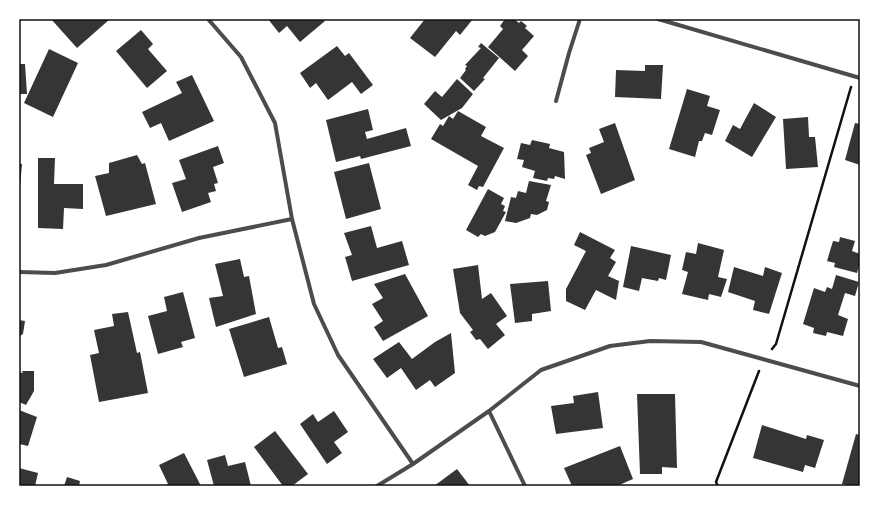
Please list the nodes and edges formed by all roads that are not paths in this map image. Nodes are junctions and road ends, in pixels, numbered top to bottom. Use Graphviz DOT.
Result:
graph roads {
  1 [pos="208,19"];
  2 [pos="580,19"];
  3 [pos="658,19"];
  4 [pos="860,78"];
  5 [pos="556,101"];
  6 [pos="292,219"];
  7 [pos="19,272"];
  8 [pos="860,386"];
  9 [pos="489,412"];
  10 [pos="413,464"];
  11 [pos="377,486"];
  12 [pos="525,486"];
  1 -- 6 [label="street"];
  2 -- 5 [label="street"];
  3 -- 4 [label="street"];
  6 -- 7 [label="street"];
  6 -- 10 [label="street"];
  8 -- 9 [label="street"];
  9 -- 10 [label="street"];
  9 -- 12 [label="street"];
  10 -- 11 [label="street"];
}
